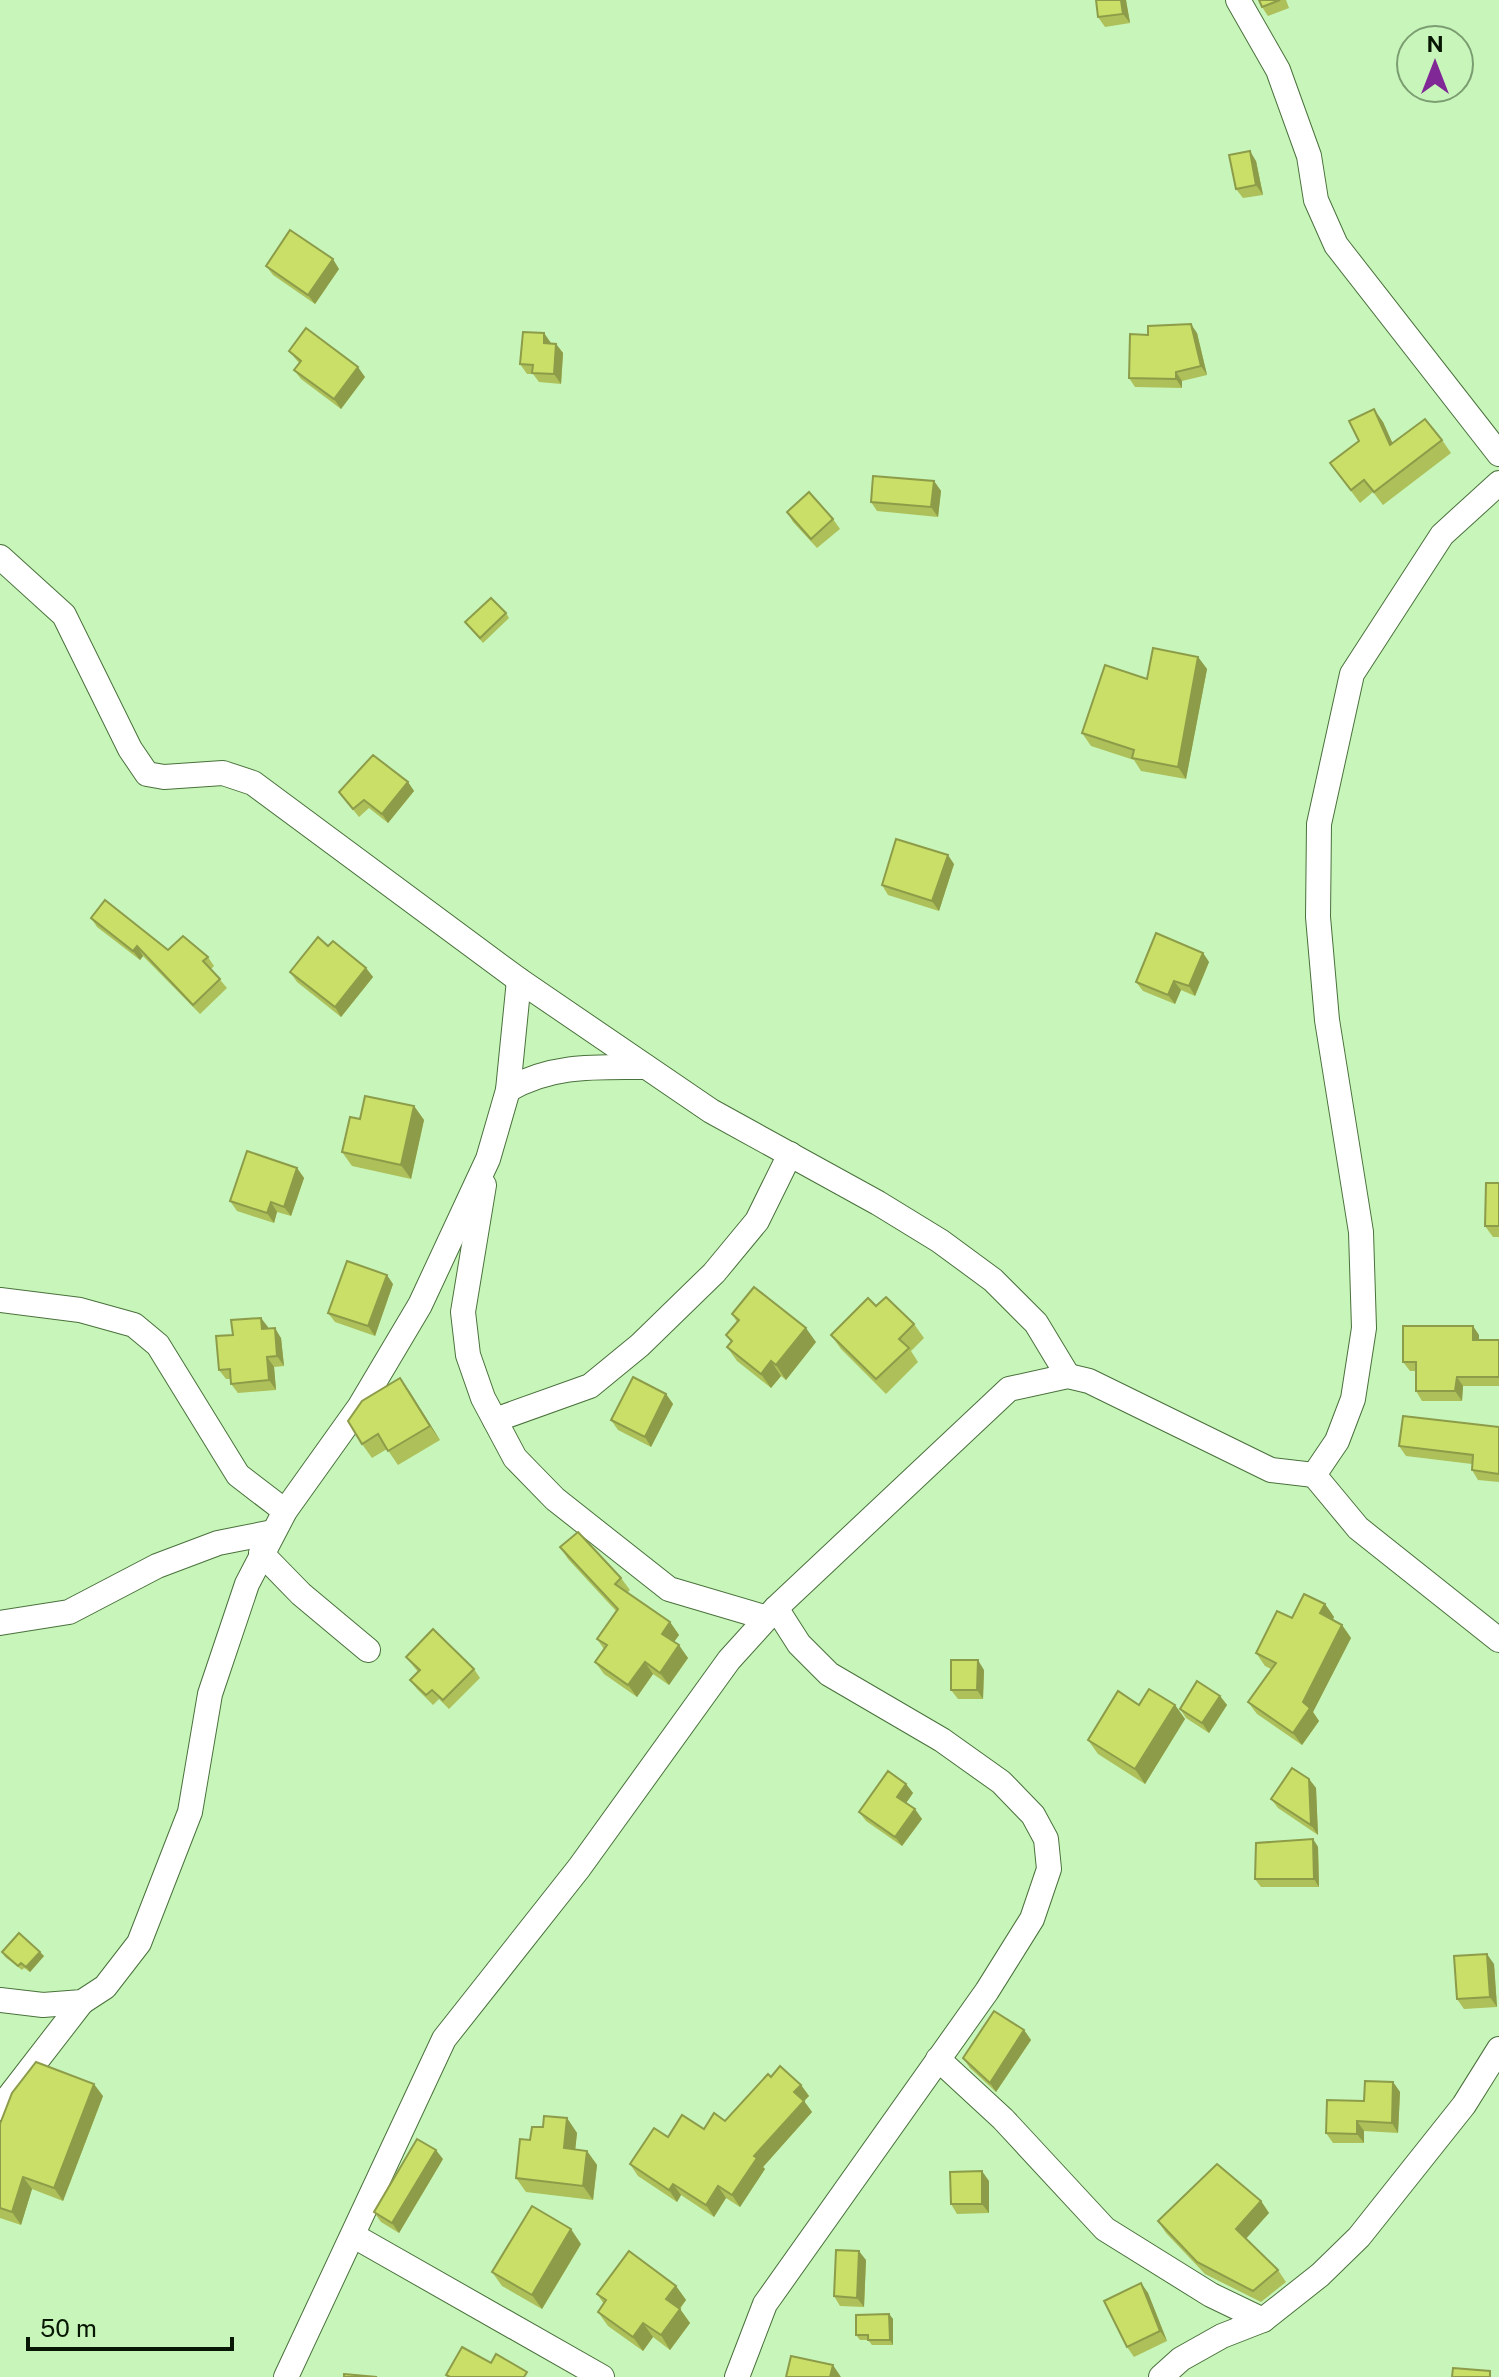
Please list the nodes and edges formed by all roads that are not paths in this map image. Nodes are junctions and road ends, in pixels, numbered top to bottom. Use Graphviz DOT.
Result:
graph roads {
  1 [pos="1238,0"];
  2 [pos="1499,454"];
  3 [pos="1499,483"];
  4 [pos="0,557"];
  5 [pos="519,980"];
  6 [pos="646,1067"];
  7 [pos="508,1090"];
  8 [pos="790,1154"];
  9 [pos="488,1159"];
  10 [pos="0,1300"];
  11 [pos="1068,1376"];
  12 [pos="495,1420"];
  13 [pos="1314,1475"];
  14 [pos="285,1511"];
  15 [pos="267,1543"];
  16 [pos="771,1613"];
  17 [pos="0,1623"];
  18 [pos="1499,1640"];
  19 [pos="368,1650"];
  20 [pos="0,2000"];
  21 [pos="82,2002"];
  22 [pos="1499,2049"];
  23 [pos="938,2059"];
  24 [pos="0,2108"];
  25 [pos="354,2236"];
  26 [pos="1263,2320"];
  27 [pos="596,2376"];
  28 [pos="286,2377"];
  29 [pos="737,2377"];
  30 [pos="1161,2377"];
  1 -- 2 [label="street"];
  3 -- 13 [label="street"];
  4 -- 5 [label="street"];
  5 -- 6 [label="street"];
  5 -- 7 [label="street"];
  6 -- 7 [label="street"];
  6 -- 8 [label="street"];
  7 -- 9 [label="street"];
  8 -- 11 [label="street"];
  8 -- 12 [label="street"];
  9 -- 12 [label="street"];
  9 -- 14 [label="street"];
  10 -- 14 [label="street"];
  11 -- 13 [label="street"];
  11 -- 16 [label="street"];
  12 -- 16 [label="street"];
  13 -- 18 [label="street"];
  14 -- 15 [label="street"];
  15 -- 17 [label="street"];
  15 -- 19 [label="street"];
  15 -- 21 [label="street"];
  16 -- 23 [label="street"];
  16 -- 25 [label="street"];
  20 -- 21 [label="street"];
  21 -- 24 [label="street"];
  22 -- 26 [label="street"];
  23 -- 26 [label="street"];
  23 -- 29 [label="street"];
  25 -- 27 [label="street"];
  25 -- 28 [label="street"];
  26 -- 30 [label="street"];
}
